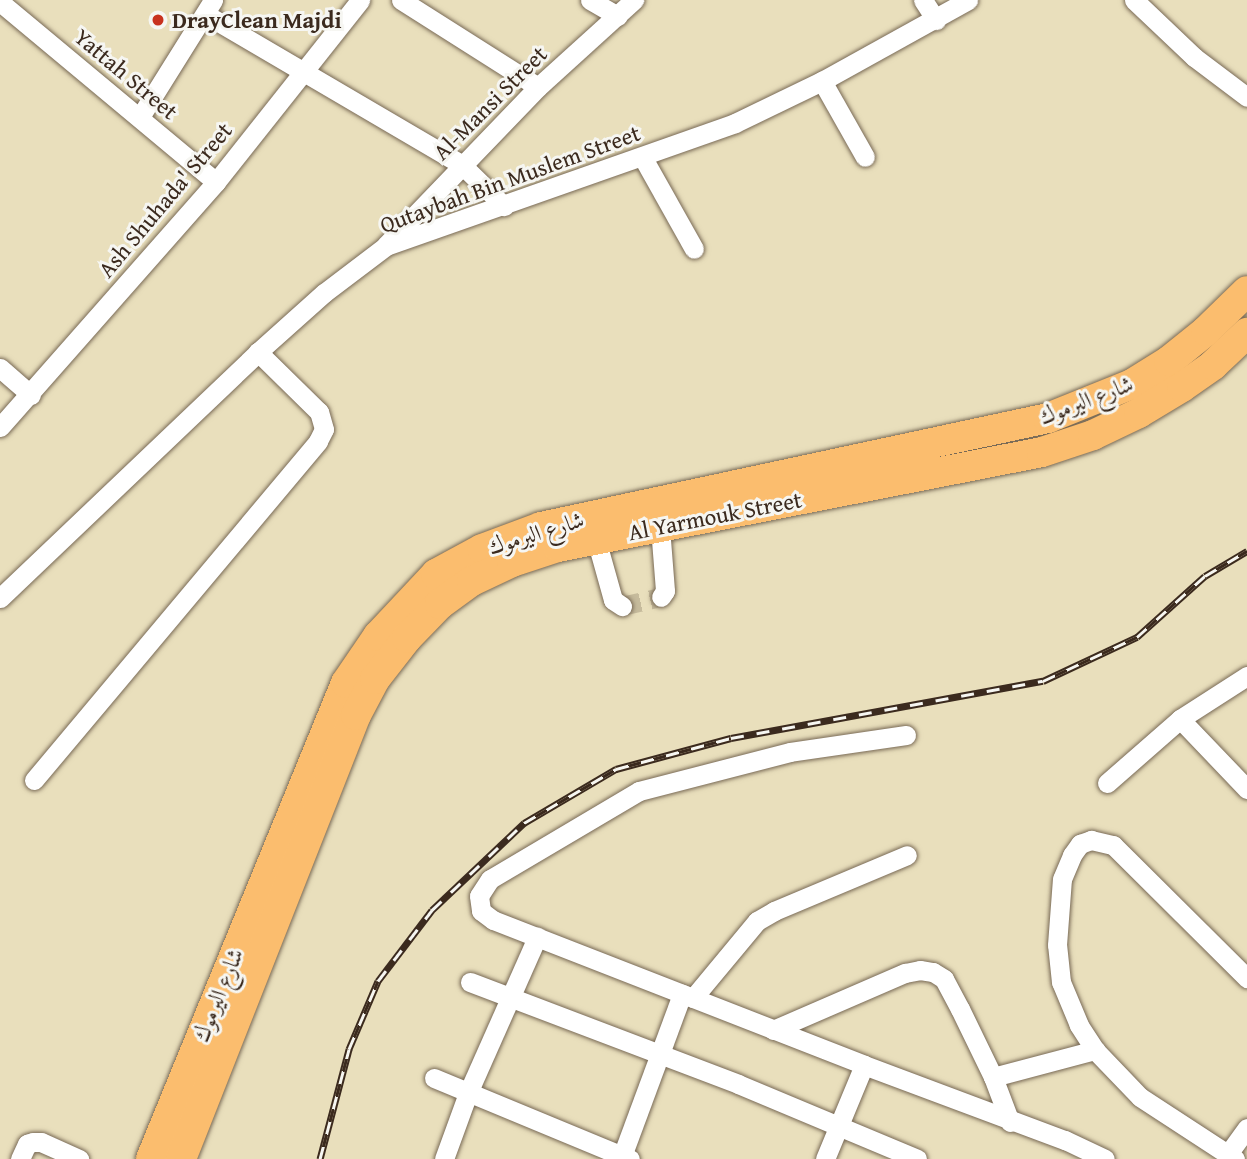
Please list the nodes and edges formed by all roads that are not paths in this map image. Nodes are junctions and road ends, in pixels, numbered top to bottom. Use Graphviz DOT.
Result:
graph roads {
  1 [pos="360,0"];
  2 [pos="401,0"];
  3 [pos="590,0"];
  4 [pos="634,0"];
  5 [pos="923,0"];
  6 [pos="968,0"];
  7 [pos="1134,0"];
  8 [pos="3,4"];
  9 [pos="209,7"];
  10 [pos="618,16"];
  11 [pos="936,20"];
  12 [pos="301,71"];
  13 [pos="822,81"];
  14 [pos="538,87"];
  15 [pos="1247,97"];
  16 [pos="140,117"];
  17 [pos="865,157"];
  18 [pos="643,158"];
  19 [pos="462,165"];
  20 [pos="215,182"];
  21 [pos="504,206"];
  22 [pos="386,246"];
  23 [pos="694,249"];
  24 [pos="1247,290"];
  25 [pos="1247,333"];
  26 [pos="258,352"];
  27 [pos="0,368"];
  28 [pos="31,395"];
  29 [pos="0,427"];
  30 [pos="660,527"];
  31 [pos="596,539"];
  32 [pos="661,597"];
  33 [pos="0,598"];
  34 [pos="622,606"];
  35 [pos="1247,676"];
  36 [pos="1180,719"];
  37 [pos="906,735"];
  38 [pos="34,780"];
  39 [pos="1107,783"];
  40 [pos="1247,789"];
  41 [pos="907,855"];
  42 [pos="537,937"];
  43 [pos="1247,978"];
  44 [pos="470,982"];
  45 [pos="688,996"];
  46 [pos="511,999"];
  47 [pos="773,1030"];
  48 [pos="1095,1050"];
  49 [pos="659,1054"];
  50 [pos="864,1066"];
  51 [pos="993,1077"];
  52 [pos="434,1078"];
  53 [pos="468,1093"];
  54 [pos="1010,1122"];
  55 [pos="839,1127"];
  56 [pos="1247,1128"];
  57 [pos="1231,1157"];
  58 [pos="624,1158"];
  59 [pos="20,1159"];
  60 [pos="79,1159"];
  61 [pos="151,1159"];
  62 [pos="181,1159"];
  63 [pos="444,1159"];
  64 [pos="825,1159"];
  65 [pos="918,1159"];
  66 [pos="1105,1159"];
  1 -- 12 [label="street, Ash Shuhada' Street"];
  2 -- 14 [label="street"];
  3 -- 10 [label="street"];
  4 -- 10 [label="street, Al-Mansi Street"];
  5 -- 11 [label="street"];
  6 -- 11 [label="street, Qutaybah Bin Muslem Street"];
  7 -- 15 [label="street"];
  8 -- 16 [label="street, Yattah Street"];
  9 -- 12 [label="street"];
  9 -- 16 [label="street"];
  10 -- 14 [label="street, Al-Mansi Street"];
  11 -- 13 [label="street, Qutaybah Bin Muslem Street"];
  12 -- 19 [label="street"];
  12 -- 20 [label="street, Ash Shuhada' Street"];
  13 -- 17 [label="street"];
  13 -- 18 [label="street, Qutaybah Bin Muslem Street"];
  14 -- 19 [label="street, Al-Mansi Street"];
  16 -- 20 [label="street, Yattah Street"];
  18 -- 21 [label="street, Qutaybah Bin Muslem Street"];
  18 -- 23 [label="street"];
  19 -- 21 [label="street"];
  19 -- 22 [label="street, Al-Mansi Street"];
  20 -- 28 [label="street, Ash Shuhada' Street"];
  21 -- 22 [label="street, Qutaybah Bin Muslem Street"];
  22 -- 26 [label="street, Qutaybah Bin Muslem Street"];
  24 -- 61 [label="highway, شارع اليرموك"];
  25 -- 30 [label="highway, Al Yarmouk Street"];
  26 -- 33 [label="street, Qutaybah Bin Muslem Street"];
  26 -- 38 [label="street"];
  27 -- 28 [label="street"];
  28 -- 29 [label="street, Ash Shuhada' Street"];
  30 -- 31 [label="highway, Al Yarmouk Street"];
  30 -- 32 [label="street"];
  31 -- 34 [label="street"];
  31 -- 62 [label="highway, Al Yarmouk Street"];
  35 -- 36 [label="street"];
  36 -- 39 [label="street"];
  36 -- 40 [label="street"];
  37 -- 42 [label="street"];
  41 -- 45 [label="street"];
  42 -- 45 [label="street"];
  42 -- 46 [label="street"];
  43 -- 48 [label="street"];
  44 -- 46 [label="street"];
  45 -- 47 [label="street"];
  45 -- 49 [label="street"];
  46 -- 49 [label="street"];
  46 -- 53 [label="street"];
  47 -- 50 [label="street"];
  47 -- 51 [label="street"];
  48 -- 51 [label="street"];
  48 -- 57 [label="street"];
  49 -- 55 [label="street"];
  49 -- 58 [label="street"];
  50 -- 54 [label="street"];
  50 -- 55 [label="street"];
  51 -- 54 [label="street"];
  52 -- 53 [label="street"];
  53 -- 58 [label="street"];
  53 -- 63 [label="street"];
  54 -- 66 [label="street"];
  55 -- 64 [label="street"];
  55 -- 65 [label="street"];
  56 -- 57 [label="street"];
  59 -- 60 [label="street"];
}
